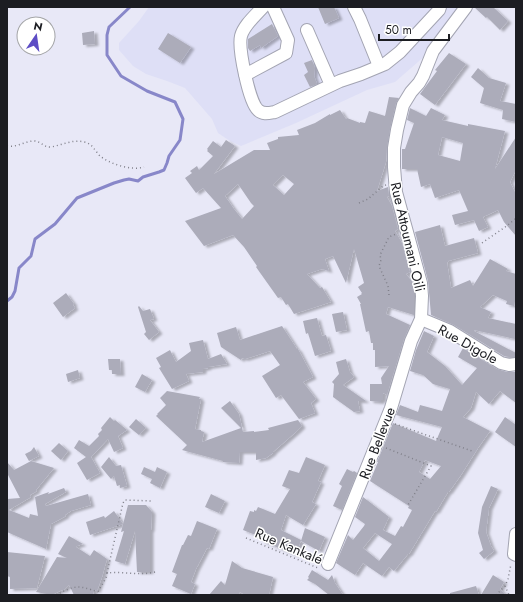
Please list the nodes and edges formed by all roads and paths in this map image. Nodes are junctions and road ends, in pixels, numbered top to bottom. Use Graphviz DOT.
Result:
graph roads {
  1 [pos="263,7"];
  2 [pos="273,7"];
  3 [pos="354,7"];
  4 [pos="440,7"];
  5 [pos="466,7"];
  6 [pos="307,30"];
  7 [pos="379,66"];
  8 [pos="245,75"];
  9 [pos="331,85"];
  10 [pos="7,146"];
  11 [pos="144,167"];
  12 [pos="395,182"];
  13 [pos="359,203"];
  14 [pos="516,218"];
  15 [pos="407,230"];
  16 [pos="482,243"];
  17 [pos="389,295"];
  18 [pos="421,320"];
  19 [pos="516,364"];
  20 [pos="386,421"];
  21 [pos="377,444"];
  22 [pos="472,451"];
  23 [pos="153,501"];
  24 [pos="408,505"];
  25 [pos="516,534"];
  26 [pos="246,538"];
  27 [pos="515,554"];
  28 [pos="323,566"];
  29 [pos="154,572"];
  30 [pos="107,573"];
  31 [pos="505,586"];
  32 [pos="98,592"];
  33 [pos="56,595"];
  34 [pos="96,595"];
  35 [pos="496,595"];
  36 [pos="509,595"];
  1 -- 8 [label="street"];
  2 -- 8 [label="street"];
  3 -- 7 [label="street"];
  4 -- 7 [label="street"];
  5 -- 12 [label="street, Rue Attoumani Oili"];
  6 -- 9 [label="street"];
  7 -- 9 [label="street"];
  8 -- 9 [label="street"];
  10 -- 11 [label="path"];
  12 -- 13 [label="path"];
  12 -- 15 [label="street, Rue Attoumani Oili"];
  14 -- 16 [label="path"];
  15 -- 17 [label="path"];
  15 -- 18 [label="street, Rue Attoumani Oili"];
  18 -- 19 [label="street, Rue Digole"];
  18 -- 20 [label="street, Rue Bellevue"];
  20 -- 21 [label="street, Rue Bellevue"];
  20 -- 22 [label="path"];
  21 -- 24 [label="path"];
  21 -- 28 [label="street, Rue Bellevue"];
  23 -- 30 [label="path"];
  25 -- 27 [label="street"];
  26 -- 28 [label="path, Rue Kankalé"];
  27 -- 31 [label="path"];
  29 -- 30 [label="path"];
  30 -- 32 [label="path"];
  31 -- 35 [label="path"];
  31 -- 36 [label="path"];
  32 -- 33 [label="path"];
  32 -- 34 [label="path"];
}
